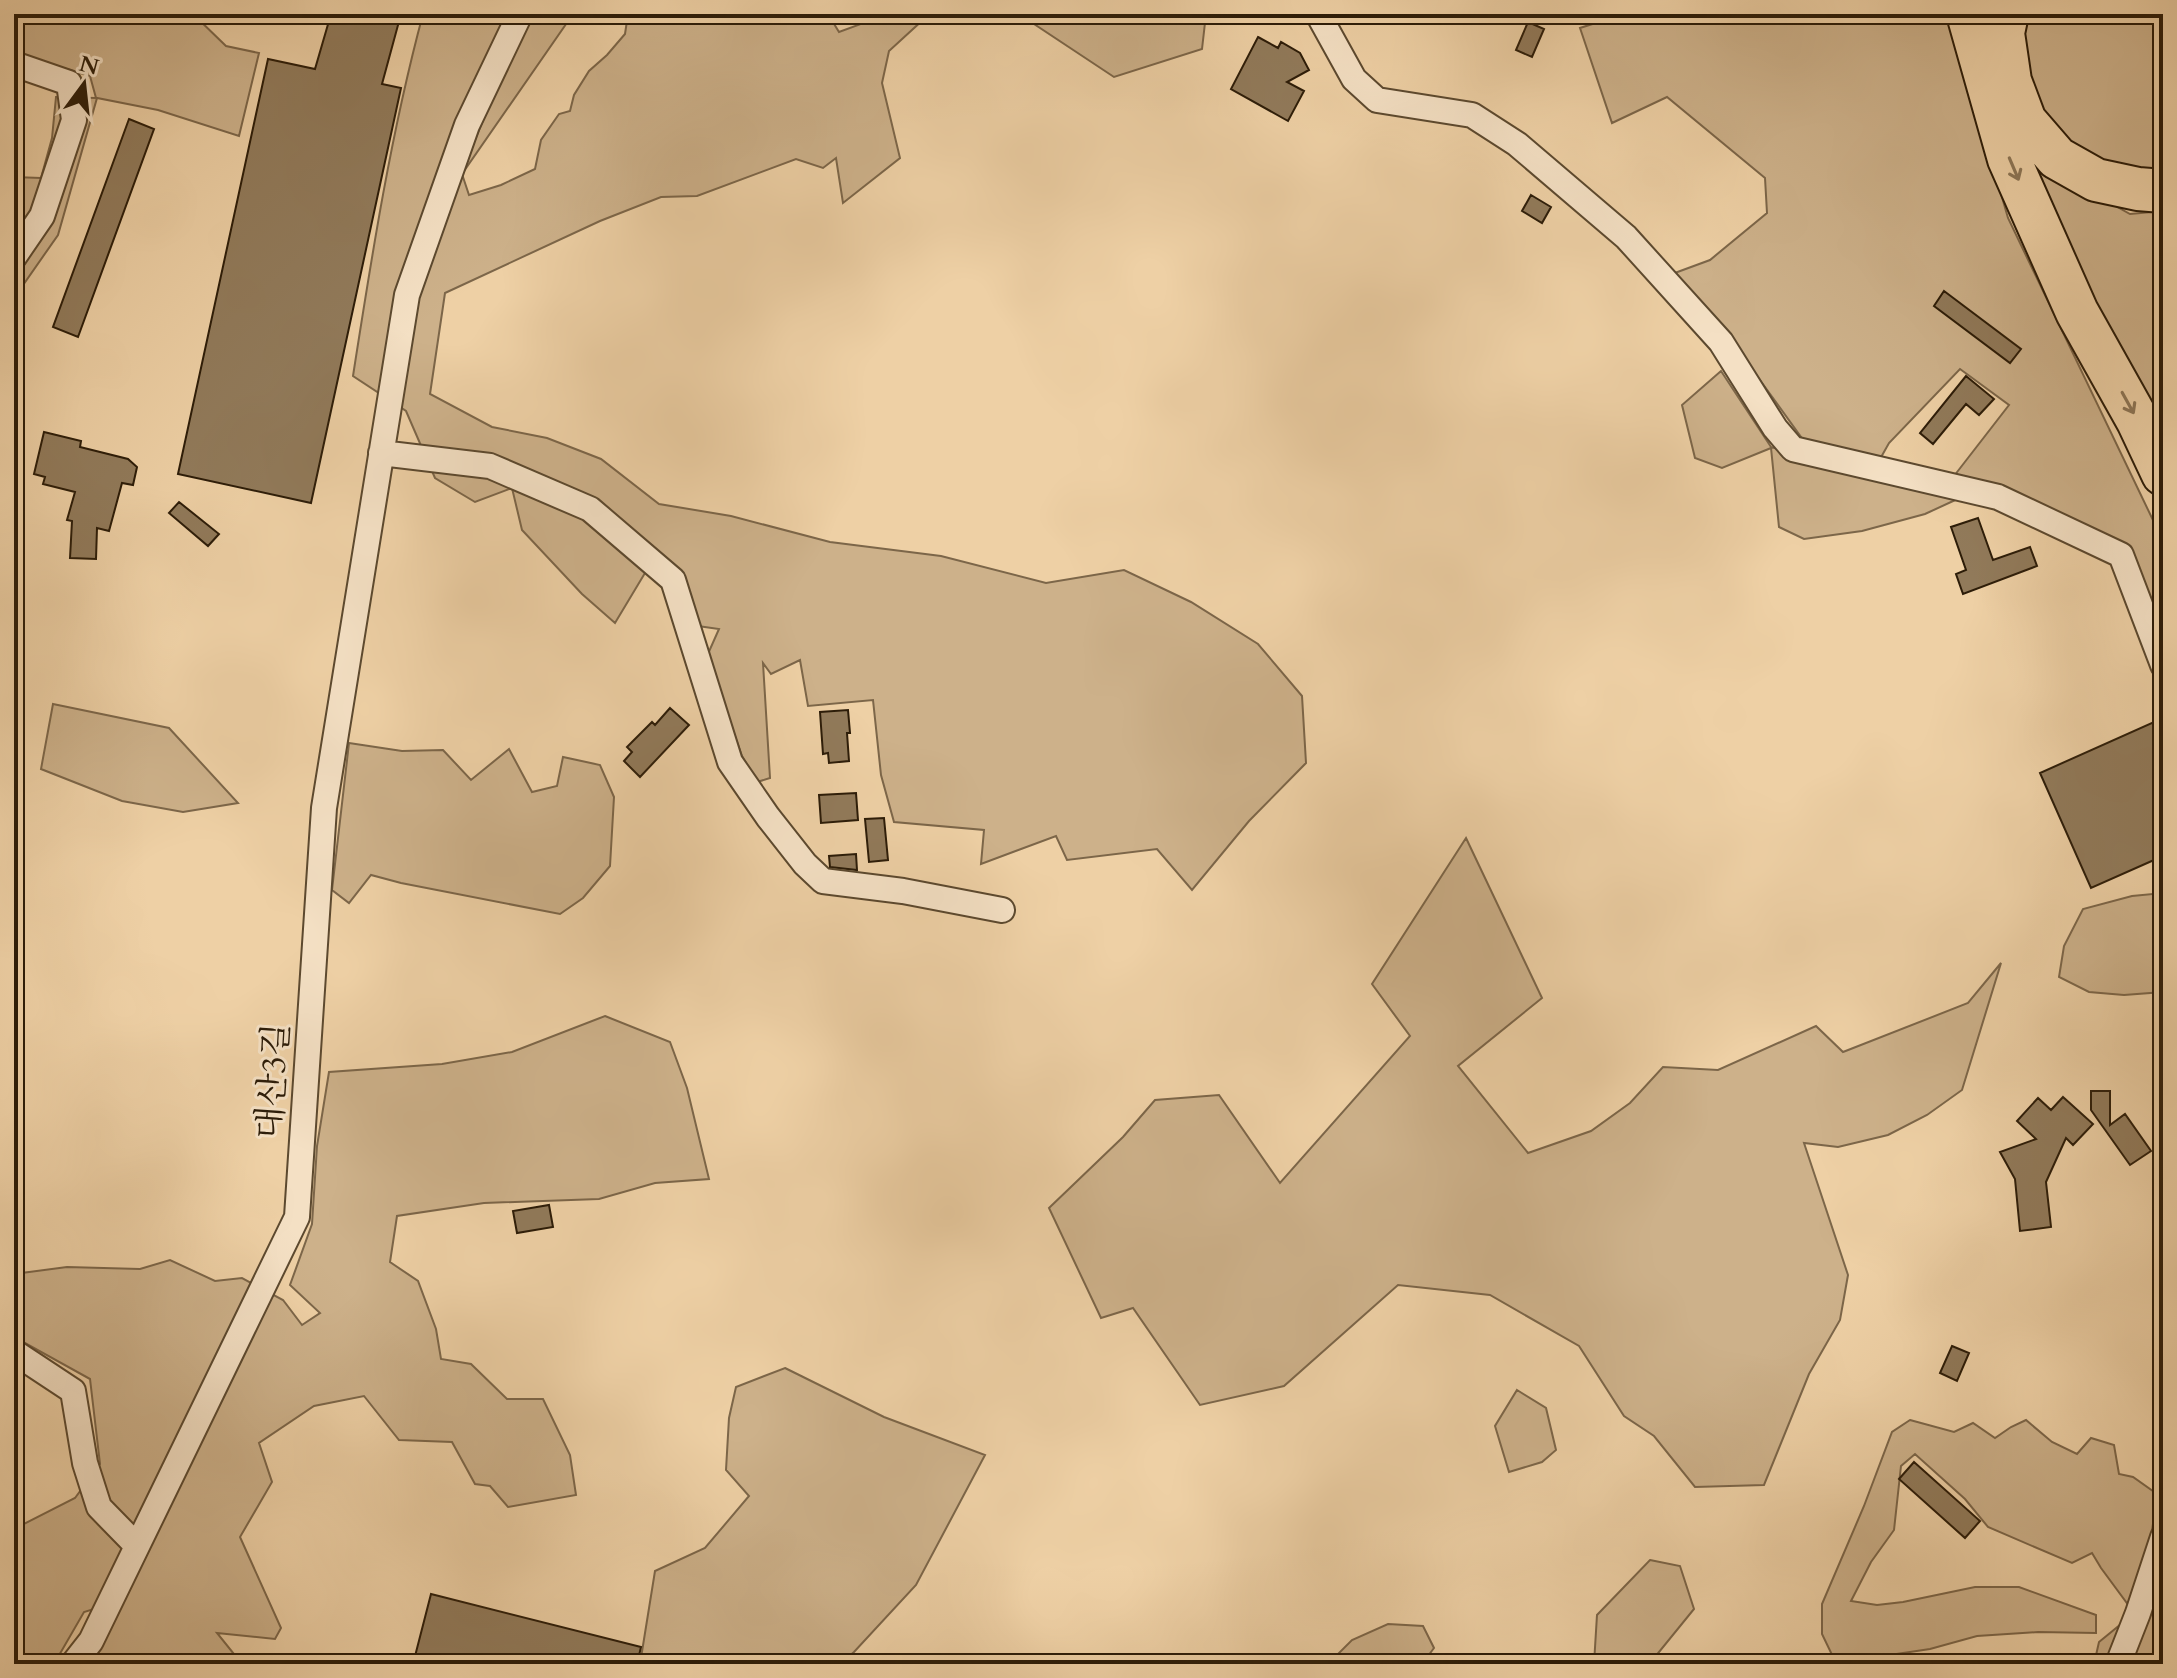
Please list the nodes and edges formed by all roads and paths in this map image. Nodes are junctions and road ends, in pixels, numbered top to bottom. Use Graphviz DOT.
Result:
graph roads {
  1 [pos="520,14"];
  2 [pos="1318,14"];
  3 [pos="1968,14"];
  4 [pos="2007,14"];
  5 [pos="14,64"];
  6 [pos="2163,191"];
  7 [pos="14,257"];
  8 [pos="381,453"];
  9 [pos="2163,474"];
  10 [pos="2163,665"];
  11 [pos="1002,910"];
  12 [pos="14,1352"];
  13 [pos="2163,1537"];
  14 [pos="137,1546"];
  15 [pos="73,1664"];
  16 [pos="2118,1664"];
  1 -- 8 [label="street, 대산3길"];
  2 -- 10 [label="street"];
  3 -- 9 [label="highway, one-way"];
  4 -- 6 [label="highway"];
  5 -- 7 [label="street"];
  8 -- 11 [label="street"];
  8 -- 14 [label="street, 대산3길"];
  12 -- 14 [label="street"];
  13 -- 16 [label="street"];
  14 -- 15 [label="street, 대산3길"];
}
